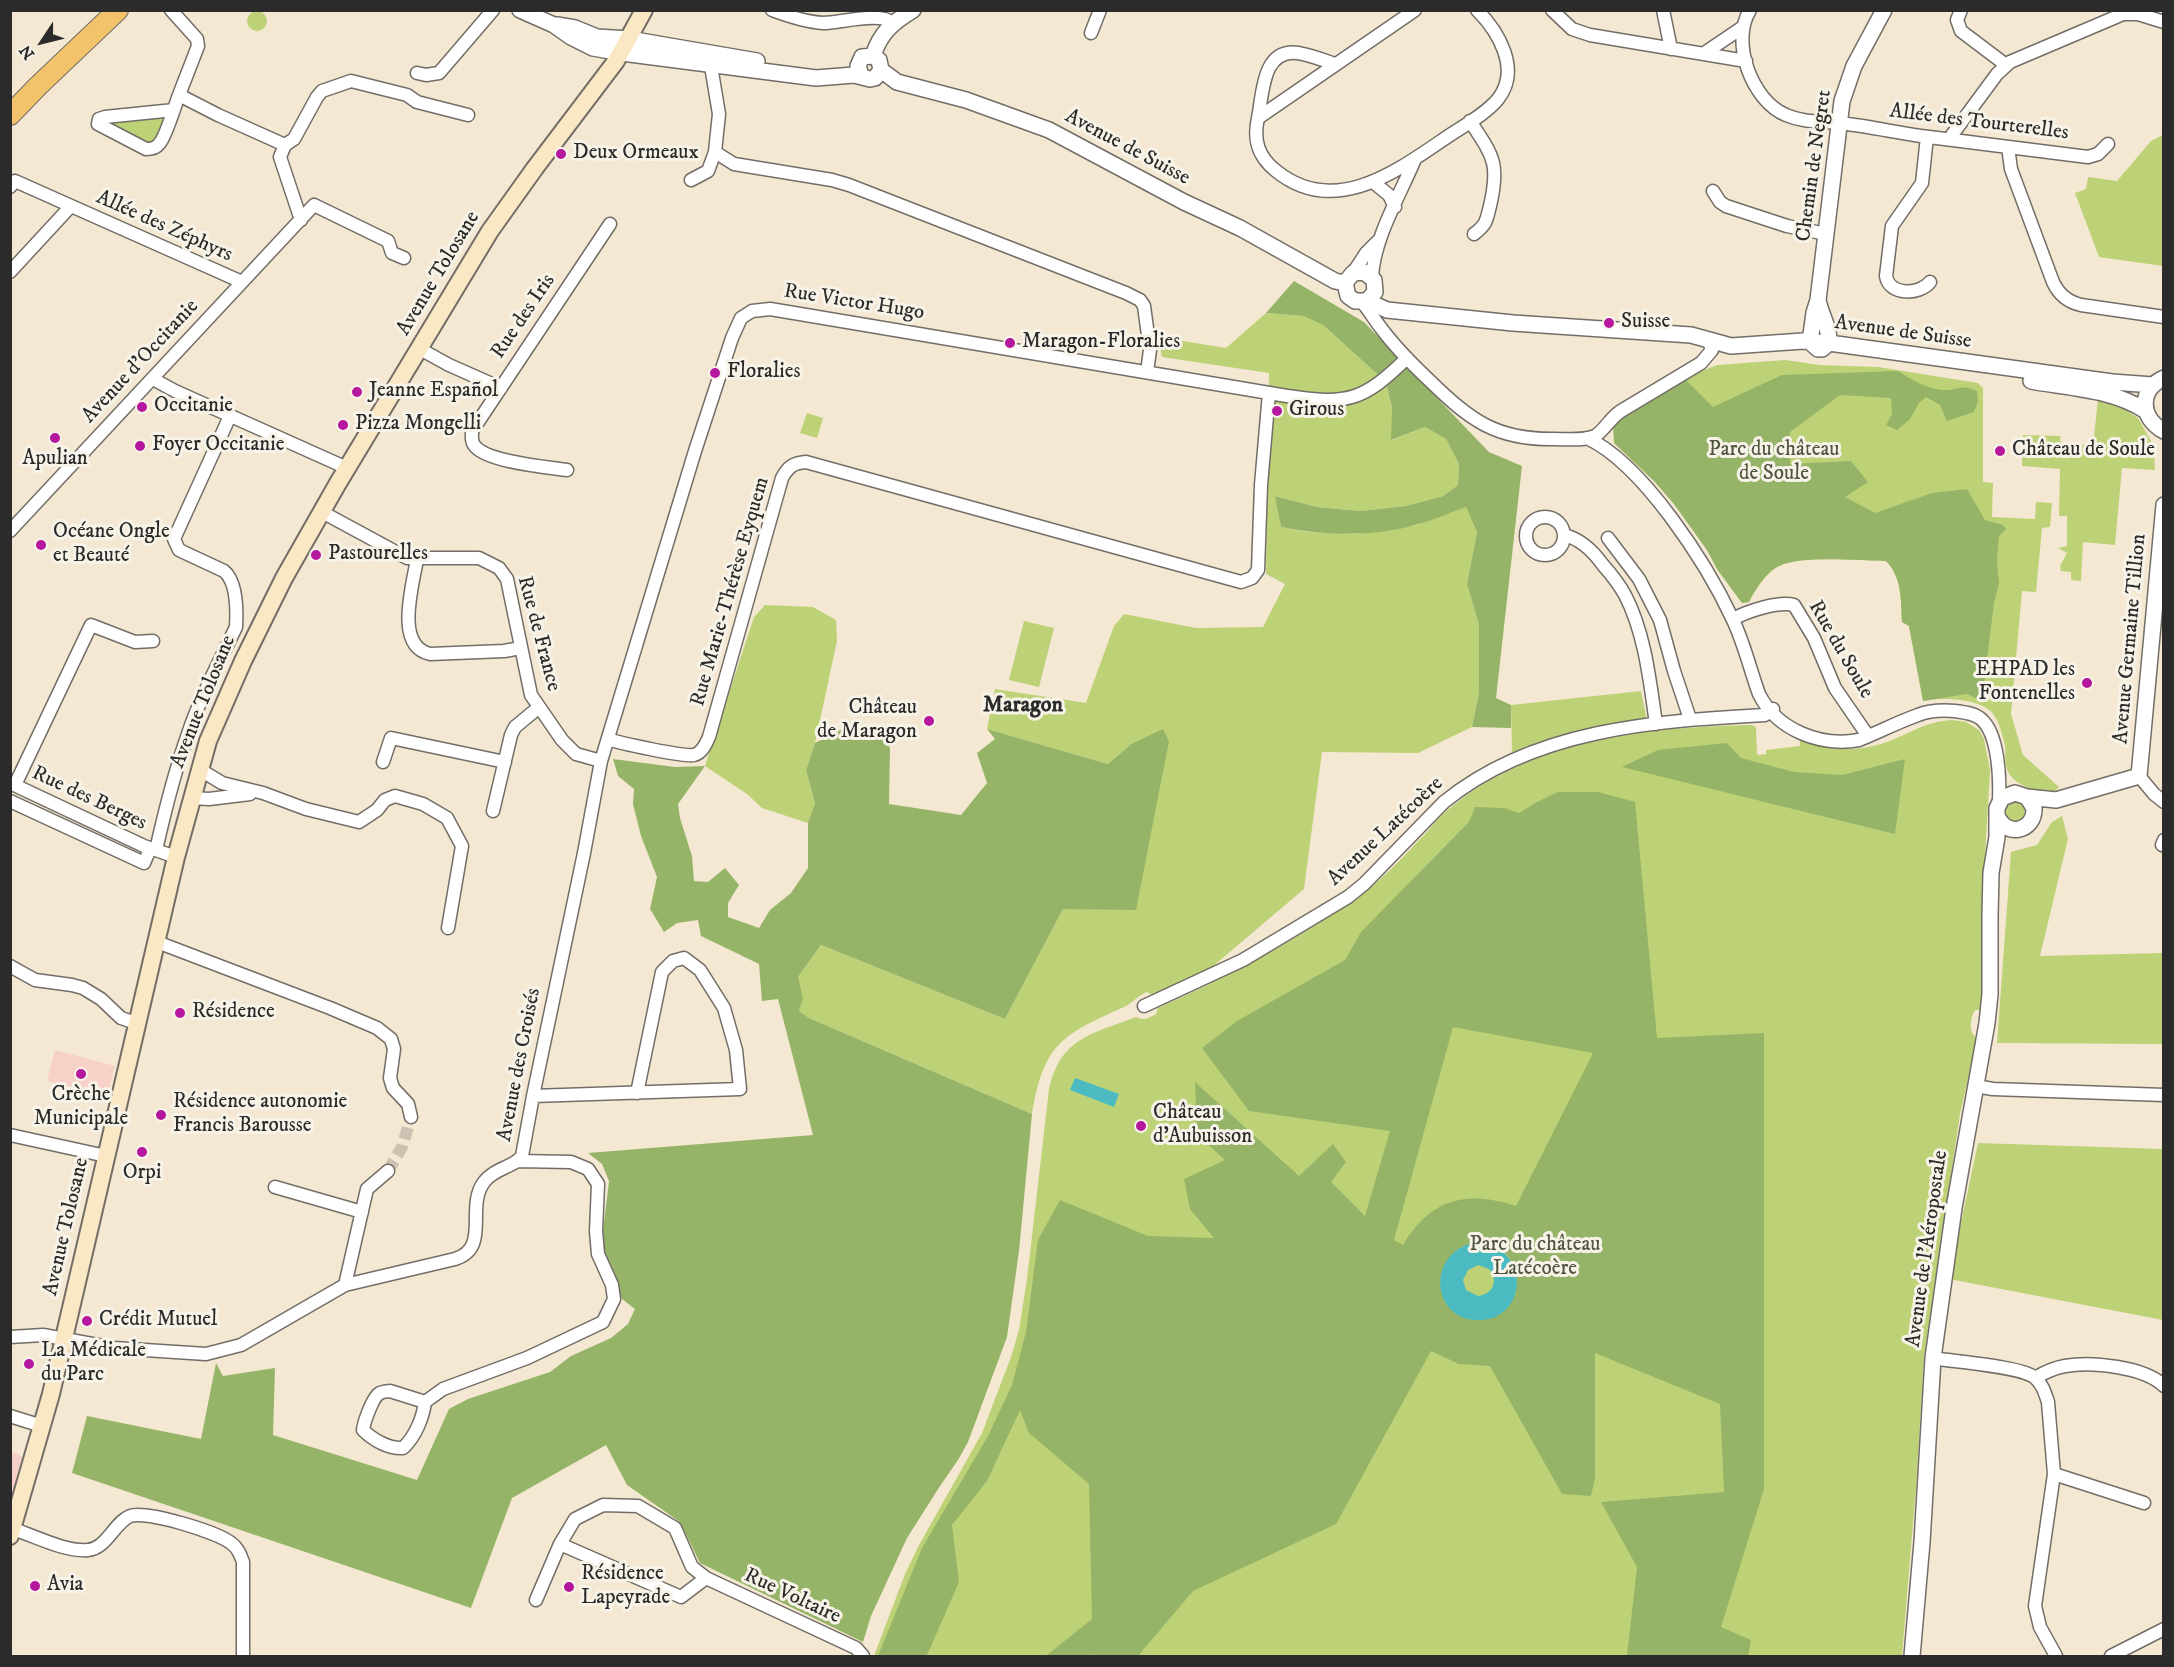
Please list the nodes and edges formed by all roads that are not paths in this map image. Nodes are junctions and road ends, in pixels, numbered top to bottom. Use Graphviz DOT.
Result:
graph roads {
  1 [pos="113,10"];
  2 [pos="118,10"];
  3 [pos="171,10"];
  4 [pos="494,10"];
  5 [pos="520,10"];
  6 [pos="644,10"];
  7 [pos="772,10"];
  8 [pos="914,10"];
  9 [pos="1101,10"];
  10 [pos="1415,10"];
  11 [pos="1477,10"];
  12 [pos="1552,10"];
  13 [pos="1663,10"];
  14 [pos="1750,10"];
  15 [pos="1884,10"];
  16 [pos="1960,10"];
  17 [pos="2163,22"];
  18 [pos="892,23"];
  19 [pos="1743,27"];
  20 [pos="1091,33"];
  21 [pos="626,46"];
  22 [pos="1671,49"];
  23 [pos="74,52"];
  24 [pos="1703,54"];
  25 [pos="712,60"];
  26 [pos="1746,61"];
  27 [pos="864,64"];
  28 [pos="1335,64"];
  29 [pos="2006,65"];
  30 [pos="417,73"];
  31 [pos="179,95"];
  32 [pos="174,110"];
  33 [pos="10,115"];
  34 [pos="468,115"];
  35 [pos="1258,118"];
  36 [pos="1470,121"];
  37 [pos="1840,123"];
  38 [pos="1927,136"];
  39 [pos="1950,139"];
  40 [pos="2108,144"];
  41 [pos="285,145"];
  42 [pos="2008,147"];
  43 [pos="715,152"];
  44 [pos="1415,159"];
  45 [pos="691,180"];
  46 [pos="1373,182"];
  47 [pos="13,184"];
  48 [pos="1713,191"];
  49 [pos="70,207"];
  50 [pos="1395,207"];
  51 [pos="301,220"];
  52 [pos="610,224"];
  53 [pos="1474,234"];
  54 [pos="1826,234"];
  55 [pos="1381,238"];
  56 [pos="404,258"];
  57 [pos="10,272"];
  58 [pos="1349,278"];
  59 [pos="1374,281"];
  60 [pos="242,282"];
  61 [pos="1930,282"];
  62 [pos="1364,301"];
  63 [pos="1402,311"];
  64 [pos="2163,316"];
  65 [pos="1710,345"];
  66 [pos="1820,346"];
  67 [pos="420,349"];
  68 [pos="1407,358"];
  69 [pos="1147,372"];
  70 [pos="153,379"];
  71 [pos="2158,381"];
  72 [pos="501,388"];
  73 [pos="1269,393"];
  74 [pos="2145,411"];
  75 [pos="230,416"];
  76 [pos="2160,429"];
  77 [pos="1587,438"];
  78 [pos="2163,445"];
  79 [pos="347,468"];
  80 [pos="567,470"];
  81 [pos="2163,505"];
  82 [pos="322,512"];
  83 [pos="10,531"];
  84 [pos="1564,535"];
  85 [pos="1608,538"];
  86 [pos="417,559"];
  87 [pos="1733,619"];
  88 [pos="153,641"];
  89 [pos="521,648"];
  90 [pos="538,708"];
  91 [pos="1771,710"];
  92 [pos="1690,719"];
  93 [pos="1656,724"];
  94 [pos="1868,736"];
  95 [pos="608,739"];
  96 [pos="601,761"];
  97 [pos="383,762"];
  98 [pos="505,762"];
  99 [pos="199,769"];
  100 [pos="2139,776"];
  101 [pos="13,784"];
  102 [pos="263,793"];
  103 [pos="2027,797"];
  104 [pos="192,798"];
  105 [pos="2056,800"];
  106 [pos="10,801"];
  107 [pos="2163,802"];
  108 [pos="1998,809"];
  109 [pos="494,811"];
  110 [pos="2033,817"];
  111 [pos="2018,830"];
  112 [pos="1996,849"];
  113 [pos="153,850"];
  114 [pos="176,857"];
  115 [pos="448,928"];
  116 [pos="157,942"];
  117 [pos="10,966"];
  118 [pos="1144,1006"];
  119 [pos="136,1023"];
  120 [pos="1975,1086"];
  121 [pos="637,1094"];
  122 [pos="2163,1095"];
  123 [pos="533,1096"];
  124 [pos="411,1116"];
  125 [pos="10,1135"];
  126 [pos="106,1156"];
  127 [pos="519,1161"];
  128 [pos="388,1172"];
  129 [pos="275,1187"];
  130 [pos="362,1212"];
  131 [pos="345,1285"];
  132 [pos="10,1337"];
  133 [pos="64,1339"];
  134 [pos="1933,1358"];
  135 [pos="2035,1378"];
  136 [pos="2163,1386"];
  137 [pos="425,1402"];
  138 [pos="10,1416"];
  139 [pos="42,1426"];
  140 [pos="2054,1474"];
  141 [pos="2144,1503"];
  142 [pos="12,1533"];
  143 [pos="560,1544"];
  144 [pos="706,1578"];
  145 [pos="536,1600"];
  146 [pos="2163,1629"];
  147 [pos="862,1654"];
  148 [pos="243,1656"];
  149 [pos="1912,1656"];
  150 [pos="2056,1656"];
  151 [pos="2111,1656"];
  1 -- 23 [label="main road"];
  2 -- 23 [label="main road"];
  3 -- 31 [label="street"];
  4 -- 30 [label="street"];
  5 -- 21 [label="street"];
  6 -- 21 [label="main road, Avenue Tolosane"];
  7 -- 18 [label="street"];
  8 -- 18 [label="street"];
  9 -- 20 [label="street"];
  10 -- 28 [label="street"];
  11 -- 36 [label="street"];
  12 -- 22 [label="street"];
  13 -- 22 [label="street"];
  14 -- 19 [label="street"];
  15 -- 37 [label="street, Chemin de Negret"];
  16 -- 29 [label="street"];
  17 -- 29 [label="street"];
  18 -- 27 [label="street"];
  19 -- 24 [label="street"];
  19 -- 26 [label="street, Allée des Tourterelles"];
  21 -- 25 [label="street"];
  21 -- 67 [label="main road, Avenue Tolosane"];
  22 -- 24 [label="street"];
  23 -- 33 [label="main road"];
  24 -- 26 [label="street"];
  25 -- 27 [label="street"];
  25 -- 43 [label="street"];
  26 -- 37 [label="street, Allée des Tourterelles"];
  27 -- 58 [label="street, Avenue de Suisse"];
  28 -- 35 [label="street"];
  28 -- 35 [label="street"];
  29 -- 39 [label="street"];
  31 -- 32 [label="street"];
  31 -- 41 [label="street"];
  32 -- 32 [label="street"];
  34 -- 41 [label="street"];
  35 -- 46 [label="street"];
  36 -- 44 [label="street"];
  36 -- 53 [label="street"];
  37 -- 38 [label="street, Allée des Tourterelles"];
  37 -- 54 [label="street, Chemin de Negret"];
  38 -- 39 [label="street, Allée des Tourterelles"];
  38 -- 61 [label="street"];
  39 -- 42 [label="street, Allée des Tourterelles"];
  40 -- 42 [label="street, Allée des Tourterelles"];
  41 -- 51 [label="street"];
  42 -- 64 [label="street"];
  43 -- 45 [label="street"];
  43 -- 69 [label="street"];
  44 -- 46 [label="street"];
  44 -- 50 [label="street"];
  46 -- 50 [label="street"];
  47 -- 49 [label="street, Allée des Zéphyrs"];
  48 -- 54 [label="street"];
  49 -- 57 [label="street, Allée des Zéphyrs"];
  49 -- 60 [label="street, Allée des Zéphyrs"];
  50 -- 55 [label="street"];
  51 -- 56 [label="street"];
  51 -- 60 [label="street, Avenue d'Occitanie"];
  52 -- 72 [label="street, Rue des Iris"];
  54 -- 66 [label="street, Chemin de Negret"];
  55 -- 58 [label="street"];
  55 -- 59 [label="street"];
  58 -- 59 [label="street, Avenue de Suisse"];
  58 -- 62 [label="street, Avenue de Suisse"];
  59 -- 62 [label="street"];
  59 -- 63 [label="street"];
  60 -- 70 [label="street, Avenue d'Occitanie"];
  62 -- 63 [label="street, Avenue de Suisse"];
  62 -- 68 [label="street"];
  63 -- 65 [label="street, Avenue de Suisse"];
  65 -- 66 [label="street, Avenue de Suisse"];
  65 -- 77 [label="street"];
  66 -- 71 [label="street, Avenue de Suisse"];
  66 -- 74 [label="street, Avenue de Suisse"];
  67 -- 72 [label="street, Rue des Iris"];
  67 -- 79 [label="main road, Avenue Tolosane"];
  68 -- 73 [label="street, Rue Victor Hugo"];
  68 -- 77 [label="street"];
  69 -- 73 [label="street, Rue Victor Hugo"];
  69 -- 95 [label="street, Rue Victor Hugo"];
  70 -- 75 [label="street"];
  70 -- 83 [label="street, Avenue d'Occitanie"];
  71 -- 74 [label="street"];
  72 -- 80 [label="street"];
  73 -- 95 [label="street, Rue Marie-Thérèse Eyquem"];
  74 -- 76 [label="street"];
  75 -- 79 [label="street"];
  75 -- 113 [label="street"];
  76 -- 78 [label="street"];
  77 -- 87 [label="street, Avenue de l'Aéropostale"];
  79 -- 82 [label="main road, Avenue Tolosane"];
  81 -- 100 [label="street, Avenue Germaine Tillion"];
  82 -- 86 [label="street, Rue de France"];
  82 -- 99 [label="main road, Avenue Tolosane"];
  84 -- 93 [label="street"];
  85 -- 92 [label="street"];
  86 -- 89 [label="street, Rue de France"];
  86 -- 89 [label="street"];
  87 -- 91 [label="street, Avenue de l'Aéropostale"];
  87 -- 94 [label="street, Rue du Soule"];
  88 -- 101 [label="street"];
  89 -- 90 [label="street, Rue de France"];
  90 -- 96 [label="street, Rue de France"];
  90 -- 98 [label="street"];
  91 -- 92 [label="street, Avenue Latécoère"];
  91 -- 94 [label="street, Avenue de l'Aéropostale"];
  92 -- 93 [label="street, Avenue Latécoère"];
  93 -- 118 [label="street, Avenue Latécoère"];
  94 -- 108 [label="street, Avenue de l'Aéropostale"];
  95 -- 96 [label="street, Rue Victor Hugo"];
  96 -- 123 [label="street, Avenue des Croisés"];
  97 -- 98 [label="street"];
  98 -- 109 [label="street"];
  99 -- 102 [label="street"];
  99 -- 104 [label="main road, Avenue Tolosane"];
  100 -- 105 [label="street, Avenue Germaine Tillion"];
  100 -- 107 [label="street, Avenue Germaine Tillion"];
  101 -- 113 [label="street, Rue des Berges"];
  102 -- 104 [label="street"];
  102 -- 115 [label="street"];
  103 -- 105 [label="street, Avenue Germaine Tillion"];
  103 -- 108 [label="street"];
  103 -- 110 [label="street"];
  104 -- 114 [label="main road, Avenue Tolosane"];
  105 -- 110 [label="street, Avenue Germaine Tillion"];
  106 -- 113 [label="street, Rue des Berges"];
  108 -- 111 [label="street"];
  108 -- 112 [label="street, Avenue de l'Aéropostale"];
  110 -- 111 [label="street"];
  111 -- 112 [label="street"];
  112 -- 120 [label="street, Avenue de l'Aéropostale"];
  113 -- 114 [label="street, Rue des Berges"];
  114 -- 116 [label="main road, Avenue Tolosane"];
  116 -- 119 [label="main road, Avenue Tolosane"];
  116 -- 124 [label="street"];
  117 -- 119 [label="street"];
  119 -- 126 [label="main road, Avenue Tolosane"];
  120 -- 122 [label="street"];
  120 -- 134 [label="street, Avenue de l'Aéropostale"];
  121 -- 121 [label="street"];
  121 -- 123 [label="street"];
  123 -- 127 [label="street, Avenue des Croisés"];
  125 -- 126 [label="street"];
  126 -- 133 [label="main road, Avenue Tolosane"];
  127 -- 131 [label="street, Avenue des Croisés"];
  127 -- 137 [label="street"];
  128 -- 130 [label="street"];
  129 -- 130 [label="street"];
  130 -- 131 [label="street"];
  131 -- 133 [label="street, Avenue des Croisés"];
  132 -- 133 [label="street, Avenue des Croisés"];
  133 -- 139 [label="main road, Avenue Tolosane"];
  134 -- 135 [label="street"];
  134 -- 149 [label="street, Avenue de l'Aéropostale"];
  135 -- 136 [label="street"];
  135 -- 140 [label="street"];
  137 -- 137 [label="street"];
  138 -- 139 [label="street"];
  139 -- 142 [label="main road, Avenue Tolosane"];
  140 -- 141 [label="street"];
  140 -- 150 [label="street"];
  142 -- 148 [label="street"];
  143 -- 144 [label="street"];
  143 -- 144 [label="street, Rue Voltaire"];
  143 -- 145 [label="street, Rue Voltaire"];
  144 -- 147 [label="street, Rue Voltaire"];
  146 -- 151 [label="street"];
}
